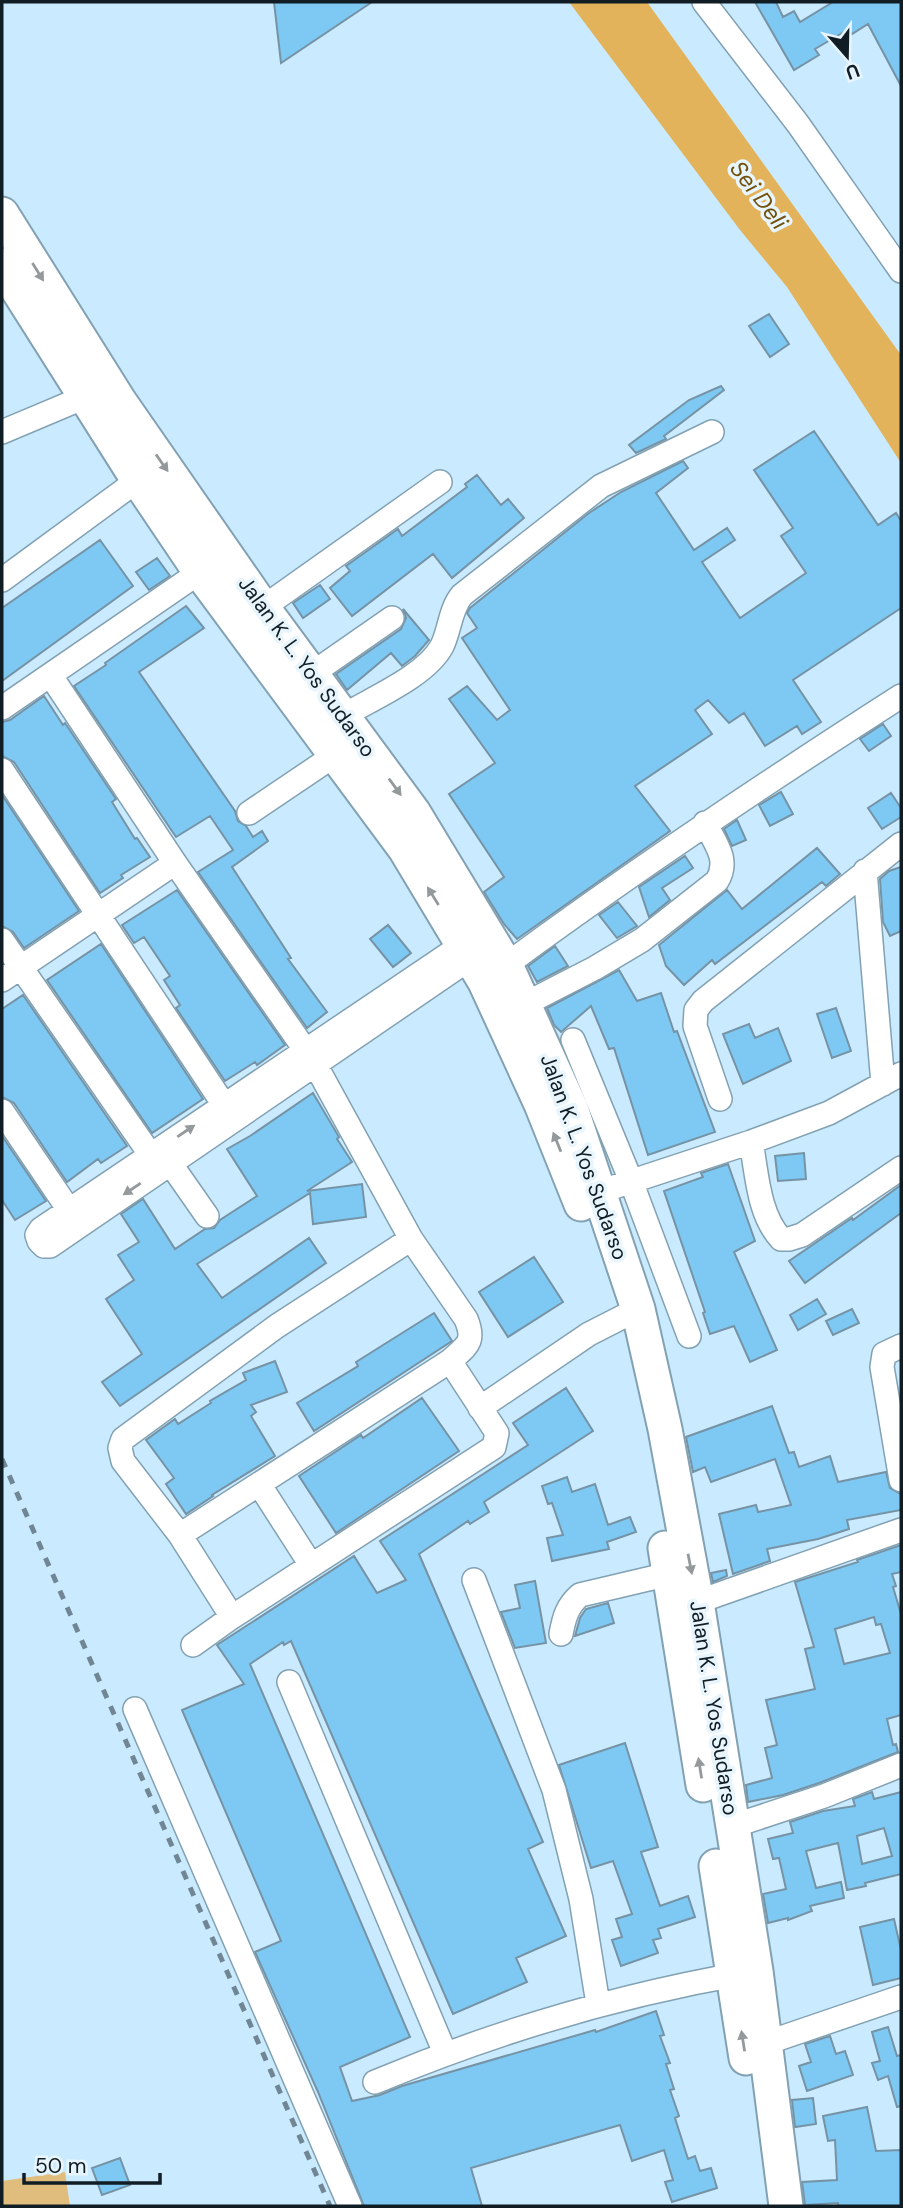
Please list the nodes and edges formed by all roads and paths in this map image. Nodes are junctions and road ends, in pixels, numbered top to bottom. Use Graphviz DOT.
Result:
graph roads {
  1 [pos="704,2"];
  2 [pos="2,214"];
  3 [pos="901,271"];
  4 [pos="7,284"];
  5 [pos="85,397"];
  6 [pos="2,432"];
  7 [pos="712,432"];
  8 [pos="138,480"];
  9 [pos="440,482"];
  10 [pos="200,572"];
  11 [pos="2,580"];
  12 [pos="251,616"];
  13 [pos="392,618"];
  14 [pos="51,676"];
  15 [pos="300,682"];
  16 [pos="901,695"];
  17 [pos="2,708"];
  18 [pos="343,716"];
  19 [pos="335,755"];
  20 [pos="2,770"];
  21 [pos="249,813"];
  22 [pos="705,823"];
  23 [pos="901,844"];
  24 [pos="175,863"];
  25 [pos="865,871"];
  26 [pos="98,915"];
  27 [pos="2,940"];
  28 [pos="484,948"];
  29 [pos="11,974"];
  30 [pos="532,1000"];
  31 [pos="573,1040"];
  32 [pos="310,1058"];
  33 [pos="892,1079"];
  34 [pos="720,1099"];
  35 [pos="2,1111"];
  36 [pos="229,1113"];
  37 [pos="751,1142"];
  38 [pos="161,1163"];
  39 [pos="901,1168"];
  40 [pos="631,1181"];
  41 [pos="600,1192"];
  42 [pos="69,1210"];
  43 [pos="207,1216"];
  44 [pos="411,1239"];
  45 [pos="628,1314"];
  46 [pos="689,1336"];
  47 [pos="901,1346"];
  48 [pos="450,1361"];
  49 [pos="480,1408"];
  50 [pos="898,1436"];
  51 [pos="901,1480"];
  52 [pos="260,1484"];
  53 [pos="901,1530"];
  54 [pos="180,1535"];
  55 [pos="311,1565"];
  56 [pos="669,1574"];
  57 [pos="474,1580"];
  58 [pos="697,1602"];
  59 [pos="232,1616"];
  60 [pos="561,1634"];
  61 [pos="193,1645"];
  62 [pos="289,1682"];
  63 [pos="135,1709"];
  64 [pos="901,1765"];
  65 [pos="733,1826"];
  66 [pos="744,1973"];
  67 [pos="901,1997"];
  68 [pos="598,2004"];
  69 [pos="766,2043"];
  70 [pos="444,2053"];
  71 [pos="376,2082"];
  72 [pos="350,2206"];
  73 [pos="764,2206"];
  74 [pos="786,2206"];
  1 -- 3 [label="street"];
  2 -- 12 [label="highway, Jalan K. L. Yos Sudarso, one-way"];
  4 -- 5 [label="highway, Jalan K. L. Yos Sudarso"];
  5 -- 6 [label="street"];
  5 -- 8 [label="highway, Jalan K. L. Yos Sudarso"];
  7 -- 18 [label="street"];
  8 -- 10 [label="highway, Jalan K. L. Yos Sudarso"];
  8 -- 11 [label="street"];
  9 -- 12 [label="street"];
  10 -- 12 [label="highway, Jalan K. L. Yos Sudarso"];
  10 -- 14 [label="street"];
  12 -- 15 [label="highway, Jalan K. L. Yos Sudarso"];
  13 -- 15 [label="street"];
  14 -- 17 [label="street"];
  14 -- 24 [label="street"];
  15 -- 18 [label="highway, Jalan K. L. Yos Sudarso"];
  15 -- 19 [label="highway, Jalan K. L. Yos Sudarso"];
  16 -- 22 [label="street"];
  18 -- 28 [label="highway, Jalan K. L. Yos Sudarso, one-way"];
  19 -- 21 [label="street"];
  28 -- 19 [label="highway, Jalan K. L. Yos Sudarso, one-way"];
  20 -- 26 [label="street"];
  22 -- 28 [label="street"];
  22 -- 30 [label="street"];
  23 -- 25 [label="street"];
  24 -- 26 [label="street"];
  24 -- 32 [label="street"];
  25 -- 33 [label="street"];
  25 -- 34 [label="street"];
  26 -- 29 [label="street"];
  26 -- 36 [label="street"];
  27 -- 29 [label="street"];
  28 -- 30 [label="highway, Jalan K. L. Yos Sudarso"];
  28 -- 32 [label="street"];
  45 -- 28 [label="highway, Jalan K. L. Yos Sudarso, one-way"];
  29 -- 38 [label="street"];
  30 -- 41 [label="highway, Jalan K. L. Yos Sudarso"];
  31 -- 40 [label="street"];
  32 -- 36 [label="street"];
  32 -- 44 [label="street"];
  33 -- 37 [label="street"];
  35 -- 42 [label="street"];
  36 -- 38 [label="street"];
  37 -- 39 [label="street"];
  37 -- 40 [label="street"];
  38 -- 42 [label="street"];
  38 -- 42 [label="street, one-way"];
  38 -- 43 [label="street"];
  40 -- 41 [label="street"];
  40 -- 46 [label="street"];
  41 -- 45 [label="highway, Jalan K. L. Yos Sudarso"];
  44 -- 48 [label="street"];
  44 -- 54 [label="street"];
  45 -- 49 [label="street"];
  45 -- 56 [label="highway, Jalan K. L. Yos Sudarso"];
  45 -- 58 [label="highway, Jalan K. L. Yos Sudarso, one-way"];
  47 -- 50 [label="street"];
  48 -- 49 [label="street"];
  48 -- 52 [label="street"];
  49 -- 55 [label="street"];
  50 -- 51 [label="street"];
  52 -- 54 [label="street"];
  52 -- 55 [label="street"];
  53 -- 58 [label="street"];
  54 -- 59 [label="street"];
  55 -- 59 [label="street"];
  56 -- 60 [label="street"];
  66 -- 56 [label="highway, Jalan K. L. Yos Sudarso, one-way"];
  57 -- 68 [label="street"];
  58 -- 65 [label="highway, Jalan K. L. Yos Sudarso"];
  59 -- 61 [label="street"];
  62 -- 70 [label="street"];
  63 -- 72 [label="street"];
  64 -- 65 [label="street"];
  65 -- 66 [label="highway, Jalan K. L. Yos Sudarso"];
  66 -- 68 [label="street"];
  66 -- 69 [label="highway, Jalan K. L. Yos Sudarso"];
  73 -- 66 [label="highway, Jalan K. L. Yos Sudarso, one-way"];
  67 -- 69 [label="street"];
  68 -- 70 [label="street"];
  69 -- 74 [label="highway, Jalan K. L. Yos Sudarso"];
  70 -- 71 [label="street"];
}
